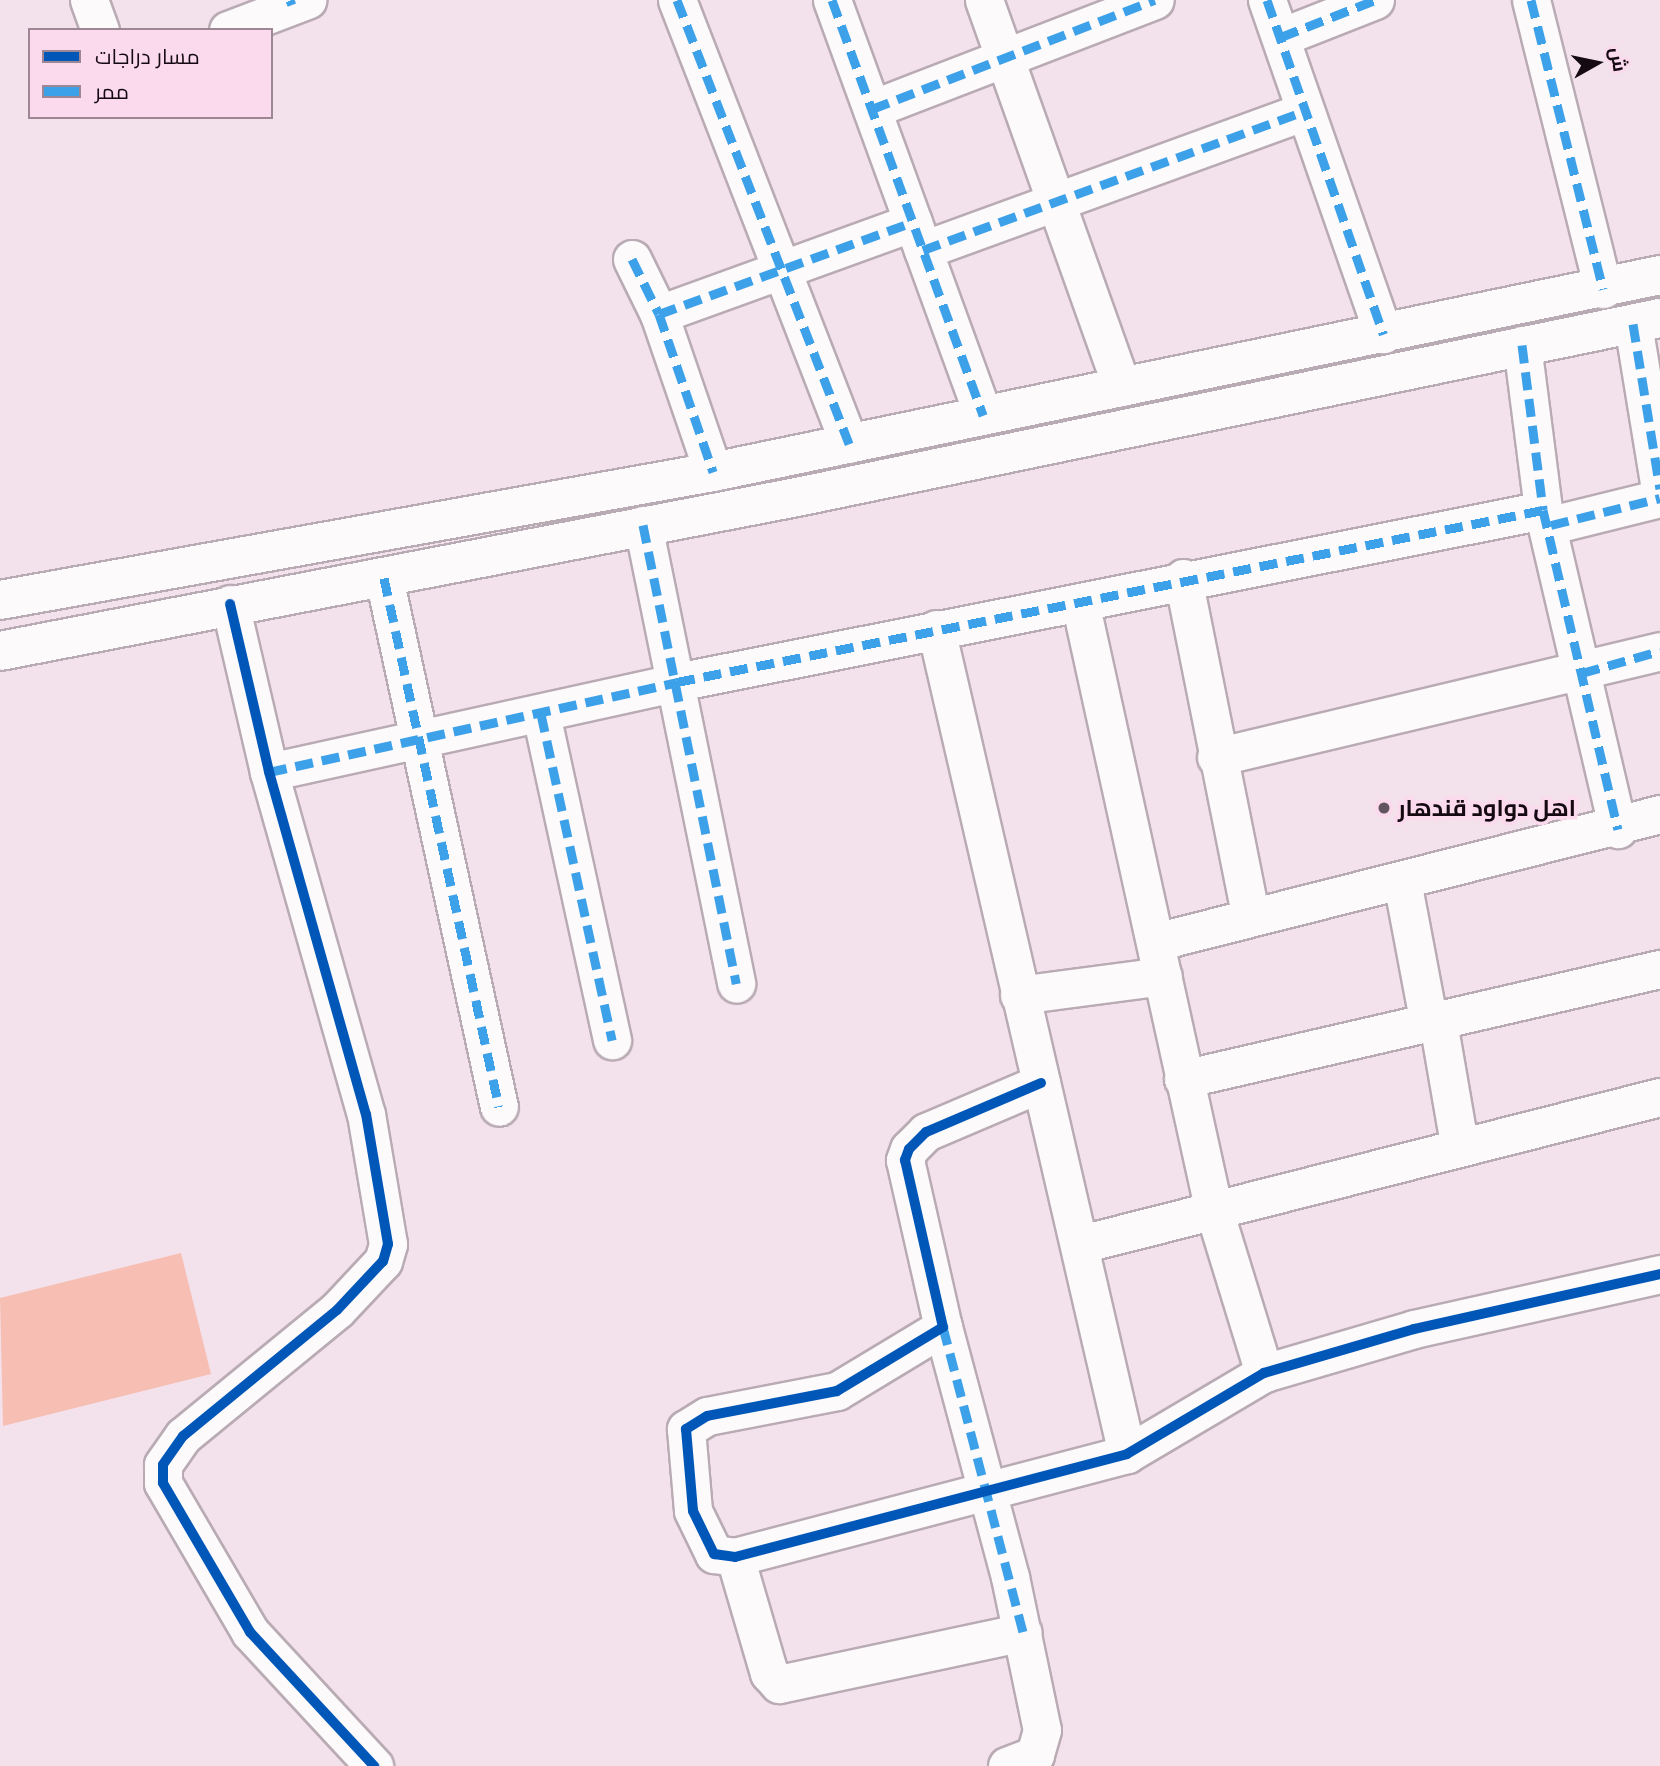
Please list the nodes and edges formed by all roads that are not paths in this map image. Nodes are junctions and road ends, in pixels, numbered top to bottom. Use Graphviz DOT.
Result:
graph roads {
  1 [pos="89,0"];
  2 [pos="677,0"];
  3 [pos="832,0"];
  4 [pos="984,0"];
  5 [pos="1155,0"];
  6 [pos="1267,0"];
  7 [pos="1375,0"];
  8 [pos="1531,0"];
  9 [pos="296,2"];
  10 [pos="99,28"];
  11 [pos="233,28"];
  12 [pos="1281,37"];
  13 [pos="1005,58"];
  14 [pos="872,109"];
  15 [pos="1304,111"];
  16 [pos="1056,202"];
  17 [pos="918,236"];
  18 [pos="632,259"];
  19 [pos="785,268"];
  20 [pos="1660,275"];
  21 [pos="1603,289"];
  22 [pos="659,314"];
  23 [pos="1647,321"];
  24 [pos="1383,334"];
  25 [pos="1522,345"];
  26 [pos="1122,387"];
  27 [pos="983,415"];
  28 [pos="849,444"];
  29 [pos="713,472"];
  30 [pos="1660,489"];
  31 [pos="1660,498"];
  32 [pos="1547,517"];
  33 [pos="643,525"];
  34 [pos="384,578"];
  35 [pos="1183,578"];
  36 [pos="0,600"];
  37 [pos="1080,602"];
  38 [pos="230,604"];
  39 [pos="936,629"];
  40 [pos="0,651"];
  41 [pos="1660,651"];
  42 [pos="1582,673"];
  43 [pos="677,681"];
  44 [pos="541,714"];
  45 [pos="418,740"];
  46 [pos="1216,757"];
  47 [pos="269,772"];
  48 [pos="1660,814"];
  49 [pos="1618,829"];
  50 [pos="1402,881"];
  51 [pos="1251,917"];
  52 [pos="1161,958"];
  53 [pos="1660,969"];
  54 [pos="736,984"];
  55 [pos="1019,995"];
  56 [pos="1433,1023"];
  57 [pos="612,1040"];
  58 [pos="1183,1079"];
  59 [pos="1041,1083"];
  60 [pos="1660,1097"];
  61 [pos="499,1108"];
  62 [pos="1459,1144"];
  63 [pos="1213,1207"];
  64 [pos="1081,1244"];
  65 [pos="1660,1274"];
  66 [pos="943,1327"];
  67 [pos="1264,1373"];
  68 [pos="1127,1454"];
  69 [pos="989,1492"];
  70 [pos="735,1557"];
  71 [pos="1023,1632"];
  72 [pos="374,1766"];
  73 [pos="1007,1766"];
  1 -- 10 [label="street"];
  2 -- 19 [label="street"];
  3 -- 14 [label="street"];
  4 -- 13 [label="street"];
  5 -- 13 [label="street"];
  6 -- 12 [label="street"];
  7 -- 12 [label="street"];
  8 -- 21 [label="street"];
  9 -- 11 [label="street"];
  12 -- 15 [label="street"];
  13 -- 14 [label="street"];
  13 -- 16 [label="street"];
  14 -- 17 [label="street"];
  15 -- 16 [label="street"];
  15 -- 24 [label="street"];
  16 -- 17 [label="street"];
  16 -- 26 [label="street"];
  17 -- 19 [label="street"];
  17 -- 27 [label="street"];
  18 -- 22 [label="street"];
  19 -- 22 [label="street"];
  19 -- 28 [label="street"];
  20 -- 21 [label="main road"];
  21 -- 24 [label="main road"];
  22 -- 29 [label="street"];
  23 -- 25 [label="main road"];
  23 -- 30 [label="street"];
  24 -- 26 [label="main road"];
  25 -- 32 [label="street"];
  25 -- 33 [label="main road"];
  26 -- 27 [label="main road"];
  27 -- 28 [label="main road"];
  28 -- 29 [label="main road"];
  29 -- 36 [label="main road"];
  31 -- 32 [label="street"];
  32 -- 35 [label="street"];
  32 -- 42 [label="street"];
  33 -- 34 [label="main road"];
  33 -- 43 [label="street"];
  34 -- 38 [label="main road"];
  34 -- 45 [label="street"];
  35 -- 37 [label="street"];
  35 -- 46 [label="street"];
  37 -- 39 [label="street"];
  37 -- 52 [label="street"];
  38 -- 40 [label="main road"];
  38 -- 47 [label="street"];
  39 -- 43 [label="street"];
  39 -- 55 [label="street"];
  41 -- 42 [label="street"];
  42 -- 46 [label="street"];
  42 -- 49 [label="street"];
  43 -- 44 [label="street"];
  43 -- 54 [label="street"];
  44 -- 45 [label="street"];
  44 -- 57 [label="street"];
  45 -- 47 [label="street"];
  45 -- 61 [label="street"];
  46 -- 51 [label="street"];
  47 -- 72 [label="street"];
  48 -- 49 [label="street"];
  49 -- 50 [label="street"];
  50 -- 51 [label="street"];
  50 -- 56 [label="street"];
  51 -- 52 [label="street"];
  52 -- 55 [label="street"];
  52 -- 58 [label="street"];
  53 -- 56 [label="street"];
  55 -- 59 [label="street"];
  56 -- 58 [label="street"];
  56 -- 62 [label="street"];
  58 -- 63 [label="street"];
  59 -- 64 [label="street"];
  59 -- 66 [label="street"];
  60 -- 62 [label="street"];
  62 -- 63 [label="street"];
  63 -- 64 [label="street"];
  63 -- 67 [label="street"];
  64 -- 68 [label="street"];
  65 -- 67 [label="street"];
  66 -- 69 [label="street"];
  66 -- 70 [label="street"];
  67 -- 68 [label="street"];
  68 -- 69 [label="street"];
  69 -- 70 [label="street"];
  69 -- 71 [label="street"];
  70 -- 71 [label="street"];
  71 -- 73 [label="street"];
}
